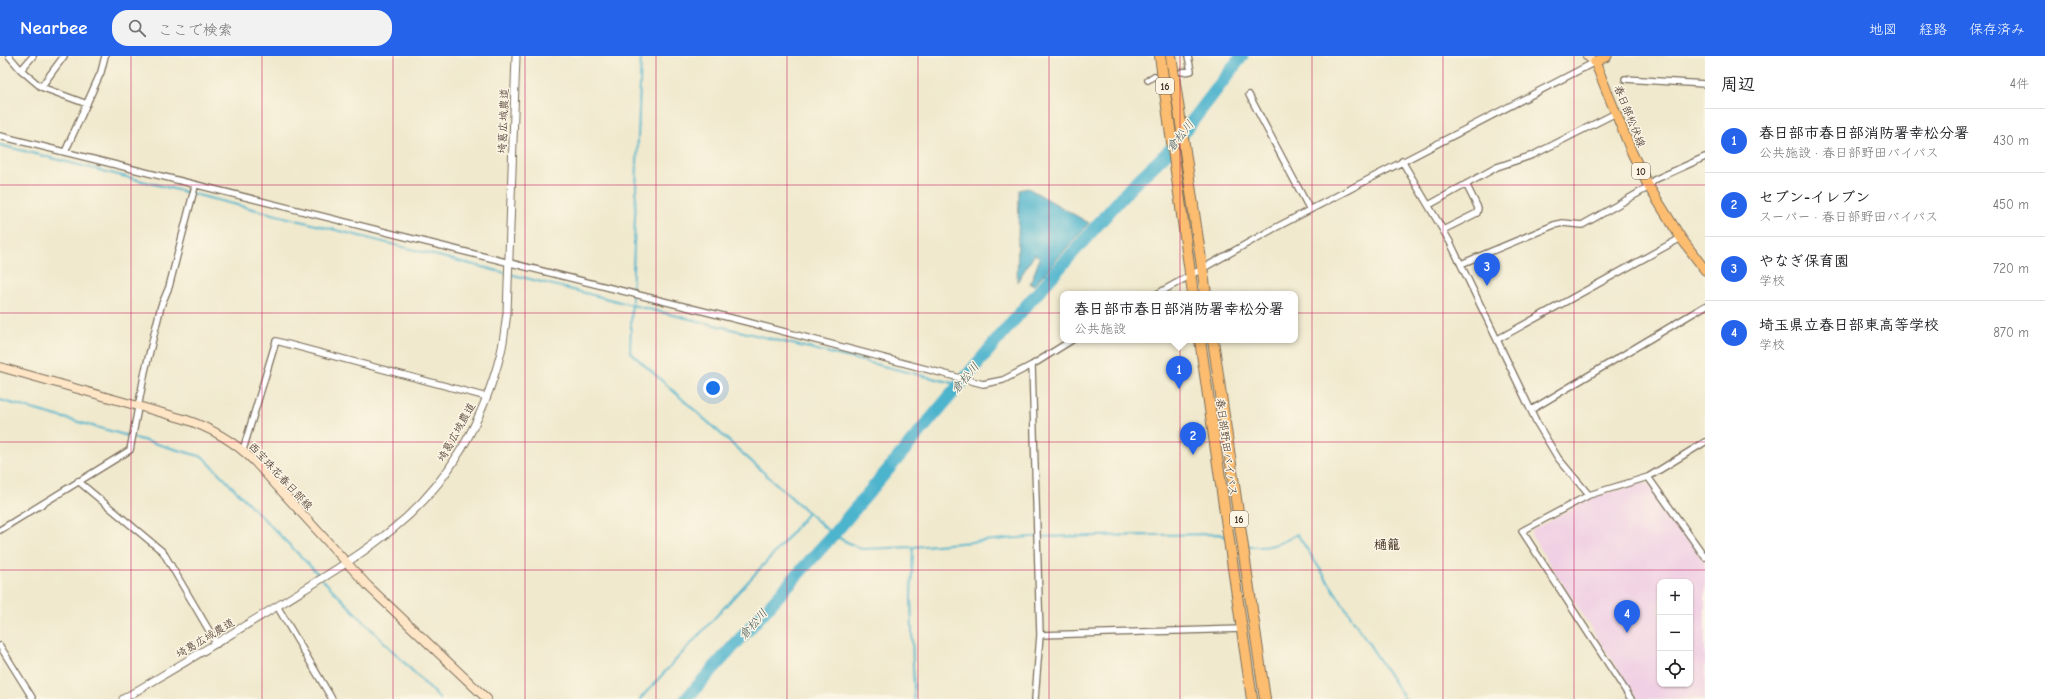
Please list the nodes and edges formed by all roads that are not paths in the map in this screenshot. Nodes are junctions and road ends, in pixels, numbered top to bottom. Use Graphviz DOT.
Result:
graph roads {
  1 [pos="9,56"];
  2 [pos="33,56"];
  3 [pos="64,56"];
  4 [pos="105,56"];
  5 [pos="516,56"];
  6 [pos="1160,56"];
  7 [pos="1171,56"];
  8 [pos="1188,56"];
  9 [pos="1588,56"];
  10 [pos="1607,56"];
  11 [pos="1595,62"];
  12 [pos="21,70"];
  13 [pos="1182,72"];
  14 [pos="1154,76"];
  15 [pos="1625,79"];
  16 [pos="1148,80"];
  17 [pos="1705,84"];
  18 [pos="42,87"];
  19 [pos="1248,95"];
  20 [pos="86,104"];
  21 [pos="1616,113"];
  22 [pos="0,136"];
  23 [pos="65,152"];
  24 [pos="1705,156"];
  25 [pos="1402,161"];
  26 [pos="1466,184"];
  27 [pos="195,186"];
  28 [pos="1649,187"];
  29 [pos="1429,205"];
  30 [pos="1310,210"];
  31 [pos="1443,230"];
  32 [pos="1682,238"];
  33 [pos="508,263"];
  34 [pos="1461,264"];
  35 [pos="1202,269"];
  36 [pos="1705,270"];
  37 [pos="1190,276"];
  38 [pos="1162,291"];
  39 [pos="1192,291"];
  40 [pos="1206,291"];
  41 [pos="1705,306"];
  42 [pos="1498,339"];
  43 [pos="1067,343"];
  44 [pos="1200,343"];
  45 [pos="1213,343"];
  46 [pos="1032,365"];
  47 [pos="0,367"];
  48 [pos="487,397"];
  49 [pos="138,406"];
  50 [pos="1531,410"];
  51 [pos="1705,442"];
  52 [pos="243,450"];
  53 [pos="1648,477"];
  54 [pos="78,481"];
  55 [pos="1589,495"];
  56 [pos="0,530"];
  57 [pos="1705,557"];
  58 [pos="346,564"];
  59 [pos="277,606"];
  60 [pos="1242,629"];
  61 [pos="1040,635"];
  62 [pos="217,644"];
  63 [pos="0,646"];
  64 [pos="33,699"];
  65 [pos="123,699"];
  66 [pos="332,699"];
  67 [pos="487,699"];
  68 [pos="1034,699"];
  69 [pos="1252,699"];
  70 [pos="1265,699"];
  71 [pos="1631,699"];
  1 -- 12 [label="street"];
  2 -- 12 [label="street"];
  3 -- 18 [label="street"];
  4 -- 20 [label="street"];
  5 -- 33 [label="street, 埼葛広域農道"];
  6 -- 37 [label="highway, 16"];
  7 -- 35 [label="highway, 16"];
  8 -- 13 [label="street"];
  9 -- 11 [label="main road"];
  10 -- 11 [label="main road"];
  11 -- 21 [label="main road, 春日部松伏線 / 10"];
  11 -- 25 [label="street"];
  12 -- 18 [label="street"];
  14 -- 16 [label="street"];
  15 -- 17 [label="street"];
  18 -- 20 [label="street"];
  19 -- 30 [label="street"];
  20 -- 23 [label="street"];
  21 -- 26 [label="street"];
  21 -- 28 [label="main road, 春日部松伏線 / 10"];
  22 -- 23 [label="street"];
  23 -- 27 [label="street"];
  24 -- 28 [label="street"];
  25 -- 29 [label="street"];
  25 -- 30 [label="street"];
  26 -- 29 [label="street"];
  26 -- 31 [label="street"];
  27 -- 33 [label="street"];
  27 -- 49 [label="street"];
  28 -- 32 [label="main road, 春日部松伏線 / 10"];
  28 -- 34 [label="street"];
  29 -- 31 [label="street"];
  30 -- 35 [label="street"];
  31 -- 34 [label="street"];
  32 -- 36 [label="main road, 春日部松伏線 / 10"];
  32 -- 42 [label="street"];
  33 -- 46 [label="street"];
  33 -- 48 [label="street, 埼葛広域農道"];
  34 -- 42 [label="street"];
  35 -- 37 [label="street"];
  35 -- 40 [label="highway, 16"];
  37 -- 38 [label="street"];
  37 -- 39 [label="highway, 16"];
  41 -- 50 [label="street"];
  42 -- 50 [label="street"];
  43 -- 46 [label="street"];
  44 -- 60 [label="highway, 春日部野田バイパス / 16"];
  45 -- 70 [label="highway, 春日部野田バイパス / 16"];
  46 -- 61 [label="street"];
  47 -- 49 [label="main road, 西宝珠花春日部線"];
  48 -- 52 [label="street"];
  48 -- 58 [label="street, 埼葛広域農道"];
  49 -- 52 [label="main road, 西宝珠花春日部線"];
  49 -- 54 [label="street"];
  50 -- 55 [label="street"];
  51 -- 53 [label="street"];
  52 -- 58 [label="main road, 西宝珠花春日部線"];
  53 -- 55 [label="street"];
  53 -- 57 [label="street"];
  54 -- 56 [label="street"];
  54 -- 62 [label="street"];
  55 -- 71 [label="street"];
  58 -- 59 [label="street, 埼葛広域農道"];
  58 -- 67 [label="main road, 西宝珠花春日部線"];
  59 -- 62 [label="street, 埼葛広域農道"];
  59 -- 66 [label="street"];
  60 -- 61 [label="street"];
  60 -- 69 [label="highway, 春日部野田バイパス / 16"];
  61 -- 68 [label="street"];
  62 -- 65 [label="street, 埼葛広域農道"];
  63 -- 64 [label="street"];
}
